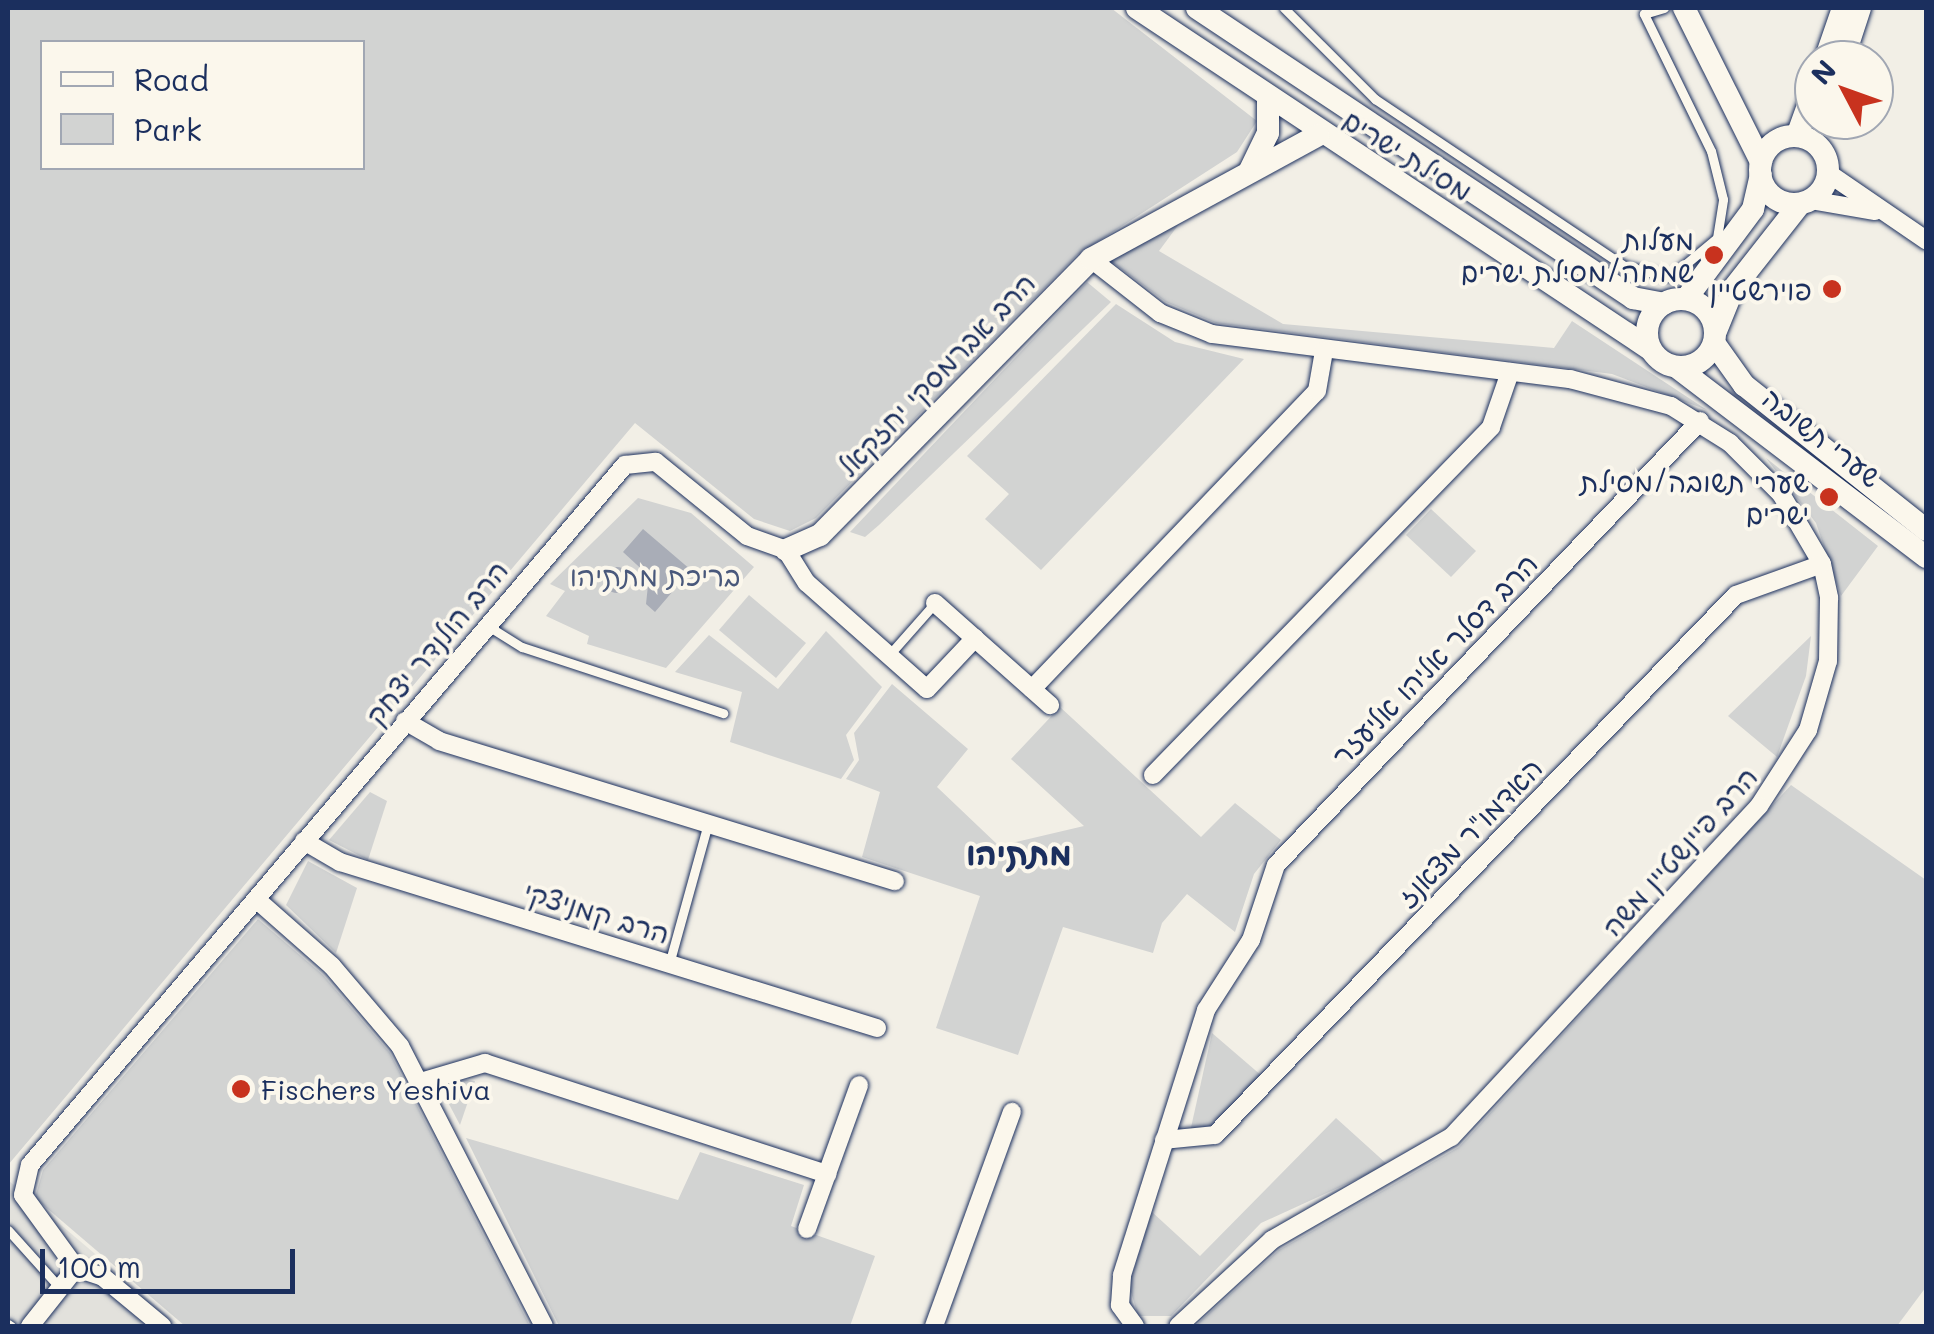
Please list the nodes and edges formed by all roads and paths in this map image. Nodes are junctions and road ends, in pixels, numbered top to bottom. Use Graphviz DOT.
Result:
graph roads {
  1 [pos="1137,8"];
  2 [pos="1198,8"];
  3 [pos="1284,8"];
  4 [pos="1664,8"];
  5 [pos="1684,8"];
  6 [pos="1843,8"];
  7 [pos="1860,8"];
  8 [pos="1643,11"];
  9 [pos="1832,40"];
  10 [pos="1849,40"];
  11 [pos="1268,101"];
  12 [pos="1752,133"];
  13 [pos="1318,135"];
  14 [pos="1794,135"];
  15 [pos="1796,140"];
  16 [pos="1805,140"];
  17 [pos="1761,169"];
  18 [pos="1250,170"];
  19 [pos="1828,173"];
  20 [pos="1805,202"];
  21 [pos="1876,212"];
  22 [pos="1926,240"];
  23 [pos="1091,260"];
  24 [pos="1674,302"];
  25 [pos="1715,337"];
  26 [pos="1650,349"];
  27 [pos="1324,351"];
  28 [pos="1678,368"];
  29 [pos="1510,372"];
  30 [pos="1700,420"];
  31 [pos="1926,530"];
  32 [pos="786,550"];
  33 [pos="1926,557"];
  34 [pos="1822,564"];
  35 [pos="936,603"];
  36 [pos="486,624"];
  37 [pos="975,638"];
  38 [pos="888,655"];
  39 [pos="1032,689"];
  40 [pos="1050,704"];
  41 [pos="723,713"];
  42 [pos="405,721"];
  43 [pos="1153,775"];
  44 [pos="708,823"];
  45 [pos="304,842"];
  46 [pos="895,880"];
  47 [pos="256,899"];
  48 [pos="669,964"];
  49 [pos="878,1028"];
  50 [pos="421,1082"];
  51 [pos="859,1085"];
  52 [pos="1012,1112"];
  53 [pos="1164,1140"];
  54 [pos="826,1174"];
  55 [pos="807,1229"];
  56 [pos="8,1230"];
  57 [pos="76,1268"];
  58 [pos="63,1291"];
  59 [pos="30,1326"];
  60 [pos="162,1326"];
  61 [pos="544,1326"];
  62 [pos="934,1326"];
  63 [pos="1134,1326"];
  64 [pos="1178,1326"];
  1 -- 11 [label="street, מסילת ישרים"];
  2 -- 24 [label="street, מסילת ישרים"];
  3 -- 8 [label="lane"];
  4 -- 8 [label="lane"];
  5 -- 12 [label="street"];
  6 -- 9 [label="street"];
  7 -- 10 [label="street"];
  11 -- 13 [label="street, מסילת ישרים"];
  11 -- 18 [label="street"];
  12 -- 14 [label="street"];
  12 -- 17 [label="street"];
  13 -- 18 [label="street, הרב אברמסקי יחזקאל"];
  13 -- 26 [label="street, מסילת ישרים"];
  15 -- 17 [label="street"];
  16 -- 19 [label="street"];
  17 -- 20 [label="street"];
  17 -- 24 [label="street"];
  18 -- 23 [label="street, הרב אברמסקי יחזקאל"];
  19 -- 20 [label="street"];
  19 -- 21 [label="street"];
  20 -- 21 [label="street"];
  20 -- 25 [label="street"];
  21 -- 22 [label="street"];
  23 -- 27 [label="street, הרב פיינשטיין משה"];
  23 -- 32 [label="street, הרב אברמסקי יחזקאל"];
  24 -- 25 [label="street"];
  24 -- 26 [label="street"];
  25 -- 28 [label="street"];
  25 -- 31 [label="street, שערי תשובה"];
  26 -- 28 [label="street"];
  27 -- 29 [label="street, הרב פיינשטיין משה"];
  27 -- 39 [label="street"];
  28 -- 33 [label="street, שערי תשובה"];
  29 -- 30 [label="street, הרב פיינשטיין משה"];
  29 -- 43 [label="street"];
  30 -- 34 [label="street, הרב פיינשטיין משה"];
  30 -- 53 [label="street, הרב דסלר אליהו אליעזר"];
  32 -- 36 [label="street, הרב הולנדר יצחק"];
  32 -- 38 [label="street"];
  34 -- 53 [label="street, האדמו\"ר מצאנז"];
  34 -- 64 [label="street, הרב פיינשטיין משה"];
  35 -- 37 [label="street"];
  35 -- 38 [label="lane"];
  36 -- 41 [label="lane"];
  36 -- 42 [label="street, הרב הולנדר יצחק"];
  37 -- 38 [label="street"];
  37 -- 39 [label="street"];
  39 -- 40 [label="street"];
  42 -- 44 [label="street"];
  42 -- 45 [label="street, הרב הולנדר יצחק"];
  44 -- 46 [label="street"];
  44 -- 48 [label="lane"];
  45 -- 47 [label="street, הרב הולנדר יצחק"];
  45 -- 48 [label="street, הרב קמניצקי"];
  47 -- 50 [label="street"];
  47 -- 57 [label="street, הרב הולנדר יצחק"];
  48 -- 49 [label="street, הרב קמניצקי"];
  50 -- 54 [label="street"];
  50 -- 61 [label="street"];
  51 -- 54 [label="street"];
  52 -- 62 [label="street"];
  53 -- 63 [label="street, הרב דסלר אליהו אליעזר"];
  54 -- 55 [label="street"];
  56 -- 58 [label="lane"];
  57 -- 58 [label="street"];
  57 -- 60 [label="street"];
  58 -- 59 [label="street"];
}
